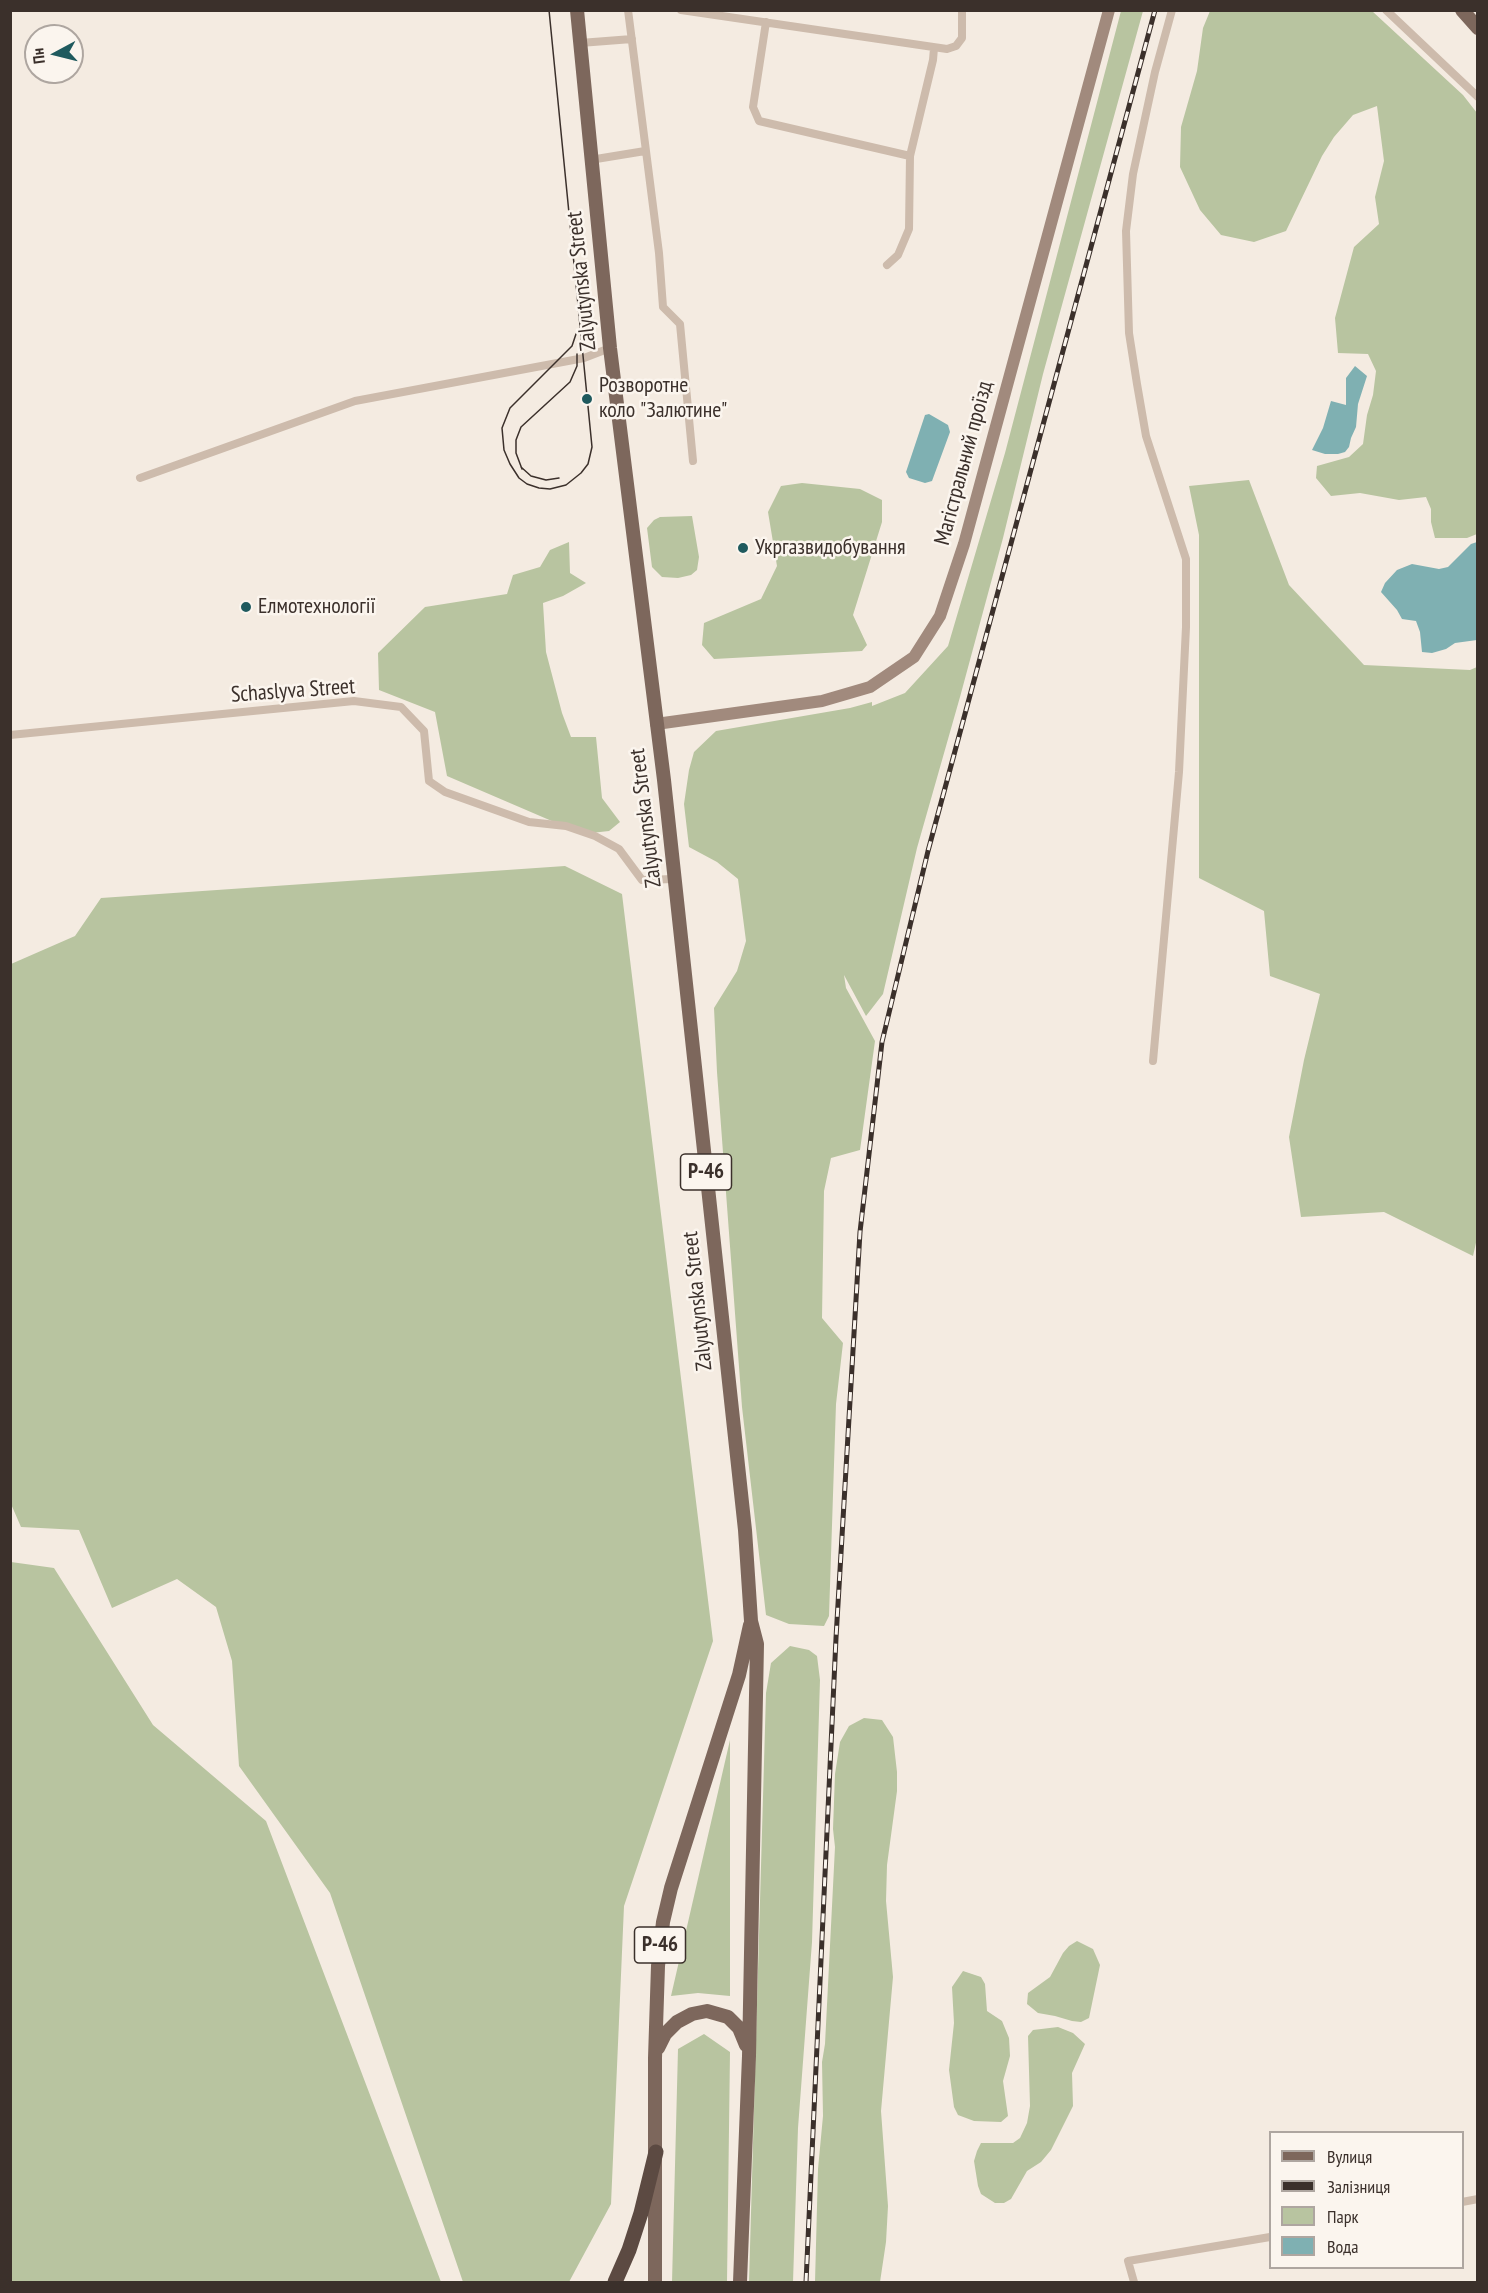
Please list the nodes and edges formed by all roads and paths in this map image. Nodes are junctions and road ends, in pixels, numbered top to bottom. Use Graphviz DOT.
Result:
graph roads {
  1 [pos="577,10"];
  2 [pos="628,10"];
  3 [pos="681,10"];
  4 [pos="962,10"];
  5 [pos="1108,10"];
  6 [pos="1172,10"];
  7 [pos="1386,10"];
  8 [pos="1462,10"];
  9 [pos="766,22"];
  10 [pos="1478,28"];
  11 [pos="632,39"];
  12 [pos="580,43"];
  13 [pos="934,48"];
  14 [pos="1478,97"];
  15 [pos="645,151"];
  16 [pos="910,156"];
  17 [pos="590,160"];
  18 [pos="887,265"];
  19 [pos="610,348"];
  20 [pos="693,461"];
  21 [pos="140,478"];
  22 [pos="656,724"];
  23 [pos="10,735"];
  24 [pos="674,879"];
  25 [pos="1153,1061"];
  26 [pos="751,1620"];
  27 [pos="749,2056"];
  28 [pos="655,2058"];
  29 [pos="656,2152"];
  30 [pos="1269,2237"];
  31 [pos="615,2283"];
  32 [pos="655,2283"];
  33 [pos="740,2283"];
  34 [pos="1134,2283"];
  1 -- 12 [label="main road, Zalyutynska Street / Р-46"];
  2 -- 11 [label="street"];
  3 -- 9 [label="street"];
  4 -- 13 [label="street"];
  5 -- 22 [label="main road, Магістральний проїзд"];
  6 -- 25 [label="street"];
  7 -- 14 [label="street"];
  8 -- 10 [label="main road"];
  9 -- 13 [label="street"];
  9 -- 16 [label="street"];
  11 -- 12 [label="street"];
  11 -- 15 [label="street"];
  12 -- 17 [label="main road, Zalyutynska Street / Р-46"];
  13 -- 16 [label="street"];
  15 -- 17 [label="street"];
  15 -- 20 [label="street"];
  16 -- 18 [label="street"];
  17 -- 19 [label="main road, Zalyutynska Street / Р-46"];
  19 -- 21 [label="street"];
  19 -- 22 [label="main road, Zalyutynska Street / Р-46"];
  22 -- 24 [label="main road, Zalyutynska Street / Р-46"];
  23 -- 24 [label="street, Schaslyva Street"];
  24 -- 26 [label="main road, Zalyutynska Street / Р-46"];
  26 -- 27 [label="main road, Р-46"];
  26 -- 28 [label="main road, Р-46"];
  27 -- 28 [label="main road"];
  27 -- 33 [label="main road, Р-46"];
  28 -- 29 [label="main road, Р-46"];
  29 -- 31 [label="highway"];
  29 -- 32 [label="main road, Р-46"];
  30 -- 34 [label="street"];
}
